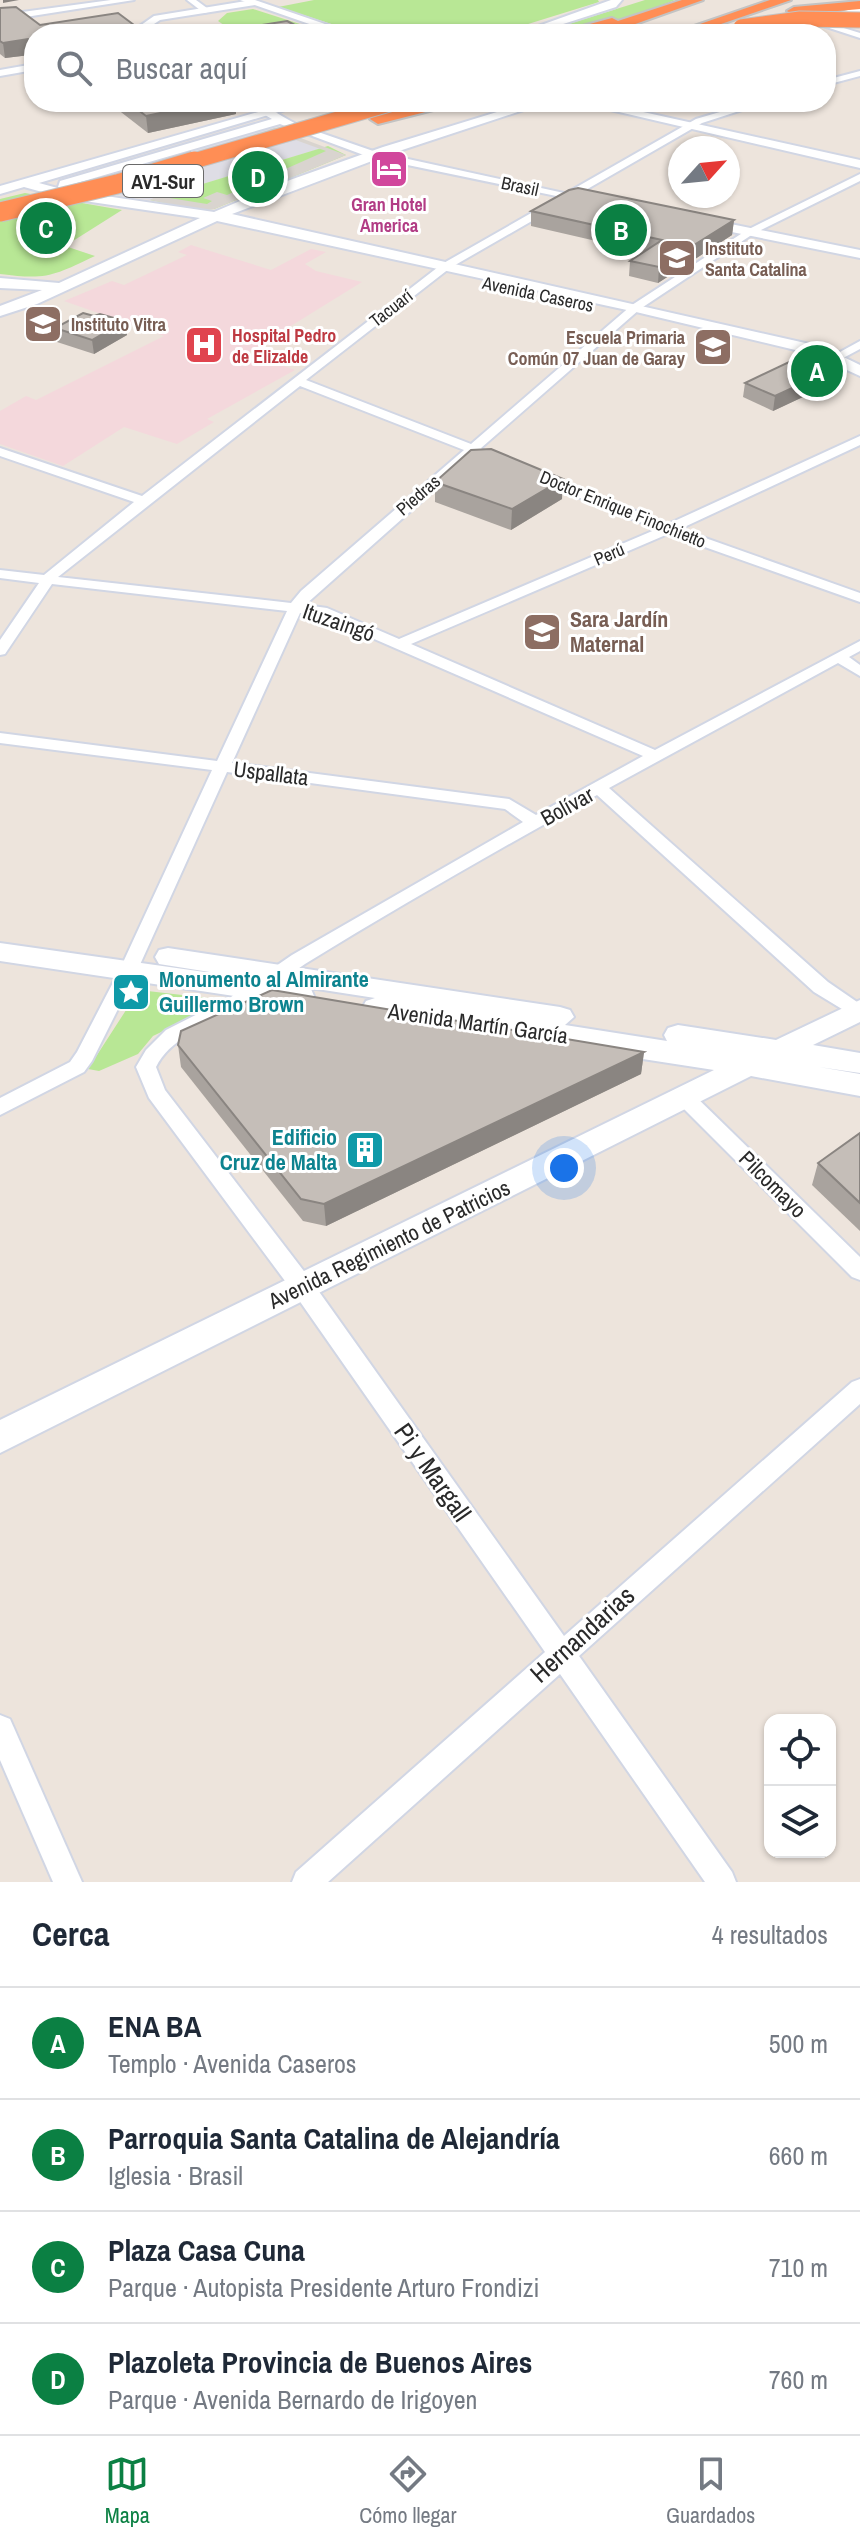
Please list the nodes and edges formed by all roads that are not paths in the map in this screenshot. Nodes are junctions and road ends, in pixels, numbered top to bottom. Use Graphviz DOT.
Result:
graph roads {
  1 [pos="84,0"];
  2 [pos="130,0"];
  3 [pos="191,0"];
  4 [pos="275,0"];
  5 [pos="617,0"];
  6 [pos="695,0"];
  7 [pos="747,0"];
  8 [pos="762,0"];
  9 [pos="678,1"];
  10 [pos="289,2"];
  11 [pos="716,2"];
  12 [pos="252,3"];
  13 [pos="790,4"];
  14 [pos="95,5"];
  15 [pos="860,10"];
  16 [pos="207,11"];
  17 [pos="113,14"];
  18 [pos="0,18"];
  19 [pos="813,20"];
  20 [pos="860,20"];
  21 [pos="151,24"];
  22 [pos="318,24"];
  23 [pos="552,24"];
  24 [pos="623,24"];
  25 [pos="636,24"];
  26 [pos="641,24"];
  27 [pos="679,24"];
  28 [pos="715,24"];
  29 [pos="763,24"];
  30 [pos="797,24"];
  31 [pos="825,24"];
  32 [pos="836,28"];
  33 [pos="860,36"];
  34 [pos="24,69"];
  35 [pos="0,73"];
  36 [pos="860,73"];
  37 [pos="836,80"];
  38 [pos="267,112"];
  39 [pos="284,112"];
  40 [pos="362,112"];
  41 [pos="401,112"];
  42 [pos="406,112"];
  43 [pos="502,112"];
  44 [pos="625,112"];
  45 [pos="734,112"];
  46 [pos="275,116"];
  47 [pos="378,119"];
  48 [pos="690,127"];
  49 [pos="388,150"];
  50 [pos="373,155"];
  51 [pos="860,164"];
  52 [pos="860,177"];
  53 [pos="27,184"];
  54 [pos="0,190"];
  55 [pos="78,195"];
  56 [pos="568,196"];
  57 [pos="606,203"];
  58 [pos="0,212"];
  59 [pos="211,218"];
  60 [pos="692,221"];
  61 [pos="0,223"];
  62 [pos="750,232"];
  63 [pos="860,254"];
  64 [pos="441,269"];
  65 [pos="0,283"];
  66 [pos="62,287"];
  67 [pos="0,292"];
  68 [pos="32,301"];
  69 [pos="633,310"];
  70 [pos="0,311"];
  71 [pos="0,321"];
  72 [pos="860,344"];
  73 [pos="831,360"];
  74 [pos="860,371"];
  75 [pos="298,381"];
  76 [pos="860,382"];
  77 [pos="860,440"];
  78 [pos="471,448"];
  79 [pos="0,452"];
  80 [pos="485,454"];
  81 [pos="527,471"];
  82 [pos="143,501"];
  83 [pos="668,529"];
  84 [pos="0,574"];
  85 [pos="48,579"];
  86 [pos="860,598"];
  87 [pos="296,606"];
  88 [pos="400,644"];
  89 [pos="858,646"];
  90 [pos="0,651"];
  91 [pos="839,657"];
  92 [pos="857,670"];
  93 [pos="0,738"];
  94 [pos="656,756"];
  95 [pos="222,766"];
  96 [pos="599,788"];
  97 [pos="536,823"];
  98 [pos="0,935"];
  99 [pos="0,952"];
  100 [pos="132,961"];
  101 [pos="267,981"];
  102 [pos="859,1011"];
  103 [pos="777,1050"];
  104 [pos="146,1063"];
  105 [pos="860,1063"];
  106 [pos="748,1065"];
  107 [pos="860,1085"];
  108 [pos="685,1098"];
  109 [pos="0,1107"];
  110 [pos="860,1271"];
  111 [pos="302,1286"];
  112 [pos="860,1389"];
  113 [pos="0,1437"];
  114 [pos="560,1653"];
  115 [pos="0,1729"];
  116 [pos="68,1882"];
  117 [pos="306,1882"];
  118 [pos="722,1882"];
  1 -- 14 [label="street"];
  2 -- 14 [label="street"];
  3 -- 16 [label="street"];
  4 -- 12 [label="main road"];
  5 -- 23 [label="main road"];
  6 -- 24 [label="highway"];
  7 -- 13 [label="highway"];
  7 -- 27 [label="highway"];
  8 -- 15 [label="highway"];
  9 -- 25 [label="highway"];
  10 -- 12 [label="main road"];
  11 -- 26 [label="highway"];
  12 -- 16 [label="street"];
  12 -- 22 [label="main road"];
  13 -- 15 [label="highway"];
  13 -- 28 [label="highway"];
  14 -- 17 [label="street"];
  14 -- 18 [label="street"];
  15 -- 19 [label="street"];
  16 -- 21 [label="street"];
  19 -- 30 [label="street"];
  19 -- 31 [label="street"];
  20 -- 29 [label="highway, bridge"];
  32 -- 33 [label="street"];
  34 -- 35 [label="street"];
  36 -- 37 [label="street"];
  38 -- 46 [label="street, Brasil"];
  39 -- 46 [label="main road"];
  40 -- 58 [label="highway, AV1-Sur, bridge"];
  41 -- 47 [label="highway, AV1-Sur"];
  42 -- 47 [label="highway"];
  43 -- 49 [label="main road"];
  44 -- 48 [label="main road"];
  45 -- 48 [label="street, Tacuarí"];
  46 -- 49 [label="street, Brasil"];
  46 -- 50 [label="street, Brasil"];
  46 -- 53 [label="main road"];
  46 -- 55 [label="street"];
  47 -- 61 [label="highway, AV1-Sur"];
  48 -- 51 [label="main road"];
  48 -- 56 [label="street, Tacuarí"];
  49 -- 50 [label="main road"];
  50 -- 56 [label="street, Brasil"];
  50 -- 59 [label="main road"];
  52 -- 62 [label="street, Piedras"];
  53 -- 54 [label="main road"];
  53 -- 55 [label="main road, Avenida Caseros"];
  55 -- 59 [label="main road, Avenida Caseros"];
  56 -- 57 [label="street, Brasil"];
  56 -- 64 [label="street, Tacuarí"];
  59 -- 64 [label="main road, Avenida Caseros"];
  59 -- 66 [label="main road"];
  60 -- 62 [label="street"];
  62 -- 63 [label="street"];
  62 -- 69 [label="street, Piedras"];
  64 -- 69 [label="main road, Avenida Caseros"];
  64 -- 75 [label="street, Tacuarí"];
  65 -- 66 [label="main road"];
  66 -- 68 [label="main road"];
  67 -- 68 [label="main road"];
  68 -- 70 [label="main road"];
  68 -- 71 [label="main road"];
  69 -- 73 [label="main road, Avenida Caseros"];
  69 -- 78 [label="street, Piedras"];
  72 -- 73 [label="street"];
  73 -- 74 [label="main road, Avenida Caseros"];
  73 -- 76 [label="main road, Avenida Caseros"];
  75 -- 78 [label="street"];
  75 -- 82 [label="street, Tacuarí"];
  77 -- 83 [label="street, Perú"];
  78 -- 80 [label="street"];
  78 -- 87 [label="street, Piedras"];
  79 -- 82 [label="street"];
  81 -- 83 [label="street, Doctor Enrique Finochietto"];
  82 -- 85 [label="street, Tacuarí"];
  83 -- 86 [label="street, Doctor Enrique Finochietto"];
  83 -- 88 [label="street, Perú"];
  84 -- 85 [label="street, Ituzaingó"];
  85 -- 87 [label="street, Ituzaingó"];
  85 -- 90 [label="street, Tacuarí"];
  87 -- 88 [label="street, Ituzaingó"];
  87 -- 95 [label="street, Piedras"];
  88 -- 94 [label="street, Ituzaingó"];
  89 -- 91 [label="street, Bolívar"];
  89 -- 92 [label="street"];
  91 -- 92 [label="street"];
  91 -- 94 [label="street, Bolívar"];
  93 -- 95 [label="street, Uspallata"];
  94 -- 96 [label="street, Bolívar"];
  95 -- 97 [label="street, Uspallata"];
  95 -- 100 [label="street, Piedras"];
  96 -- 97 [label="street, Bolívar"];
  96 -- 102 [label="street"];
  97 -- 101 [label="street, Bolívar"];
  98 -- 100 [label="main road, Avenida Martín García"];
  99 -- 100 [label="main road, Avenida Martín García"];
  100 -- 101 [label="main road, Avenida Martín García"];
  100 -- 109 [label="street, Piedras"];
  101 -- 103 [label="main road, Avenida Martín García"];
  101 -- 104 [label="street, Bolívar"];
  101 -- 106 [label="main road, Avenida Martín García"];
  102 -- 103 [label="main road, Avenida Regimiento de Patricios"];
  103 -- 105 [label="main road, Avenida Martín García"];
  103 -- 106 [label="main road, Avenida Regimiento de Patricios"];
  104 -- 111 [label="street, Pi y Margall"];
  106 -- 107 [label="main road, Avenida Martín García"];
  106 -- 108 [label="main road, Avenida Regimiento de Patricios"];
  108 -- 110 [label="street, Pilcomayo"];
  108 -- 111 [label="main road, Avenida Regimiento de Patricios"];
  111 -- 113 [label="main road, Avenida Regimiento de Patricios"];
  111 -- 114 [label="street, Pi y Margall"];
  112 -- 114 [label="street, Hernandarias"];
  114 -- 117 [label="street, Hernandarias"];
  114 -- 118 [label="street, Pi y Margall"];
  115 -- 116 [label="street"];
}
